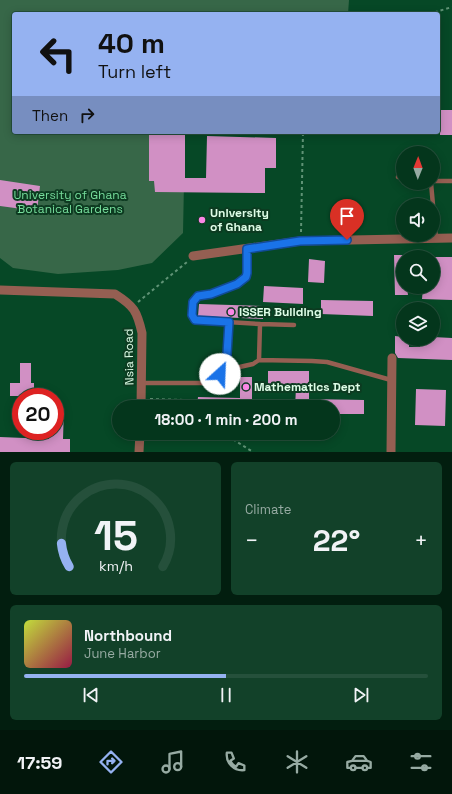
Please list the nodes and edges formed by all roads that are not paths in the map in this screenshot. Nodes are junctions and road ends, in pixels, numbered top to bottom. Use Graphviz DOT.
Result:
graph roads {
  1 [pos="452,181"];
  2 [pos="440,182"];
  3 [pos="440,238"];
  4 [pos="452,238"];
  5 [pos="396,239"];
  6 [pos="247,249"];
  7 [pos="193,256"];
  8 [pos="0,290"];
  9 [pos="229,322"];
  10 [pos="260,324"];
  11 [pos="294,325"];
  12 [pos="392,358"];
  13 [pos="259,360"];
  14 [pos="226,370"];
  15 [pos="392,380"];
  16 [pos="142,383"];
  17 [pos="141,400"];
  18 [pos="140,440"];
  19 [pos="139,452"];
  20 [pos="391,452"];
  1 -- 2 [label="lane"];
  3 -- 4 [label="street"];
  5 -- 6 [label="street"];
  6 -- 7 [label="street"];
  6 -- 9 [label="lane"];
  8 -- 16 [label="street, Nsia Road"];
  9 -- 10 [label="lane"];
  9 -- 14 [label="lane"];
  10 -- 11 [label="lane"];
  10 -- 13 [label="lane"];
  12 -- 15 [label="street"];
  13 -- 14 [label="lane"];
  13 -- 15 [label="lane"];
  14 -- 16 [label="lane"];
  15 -- 20 [label="street"];
  16 -- 17 [label="street, Nsia Road"];
  18 -- 19 [label="street"];
}
